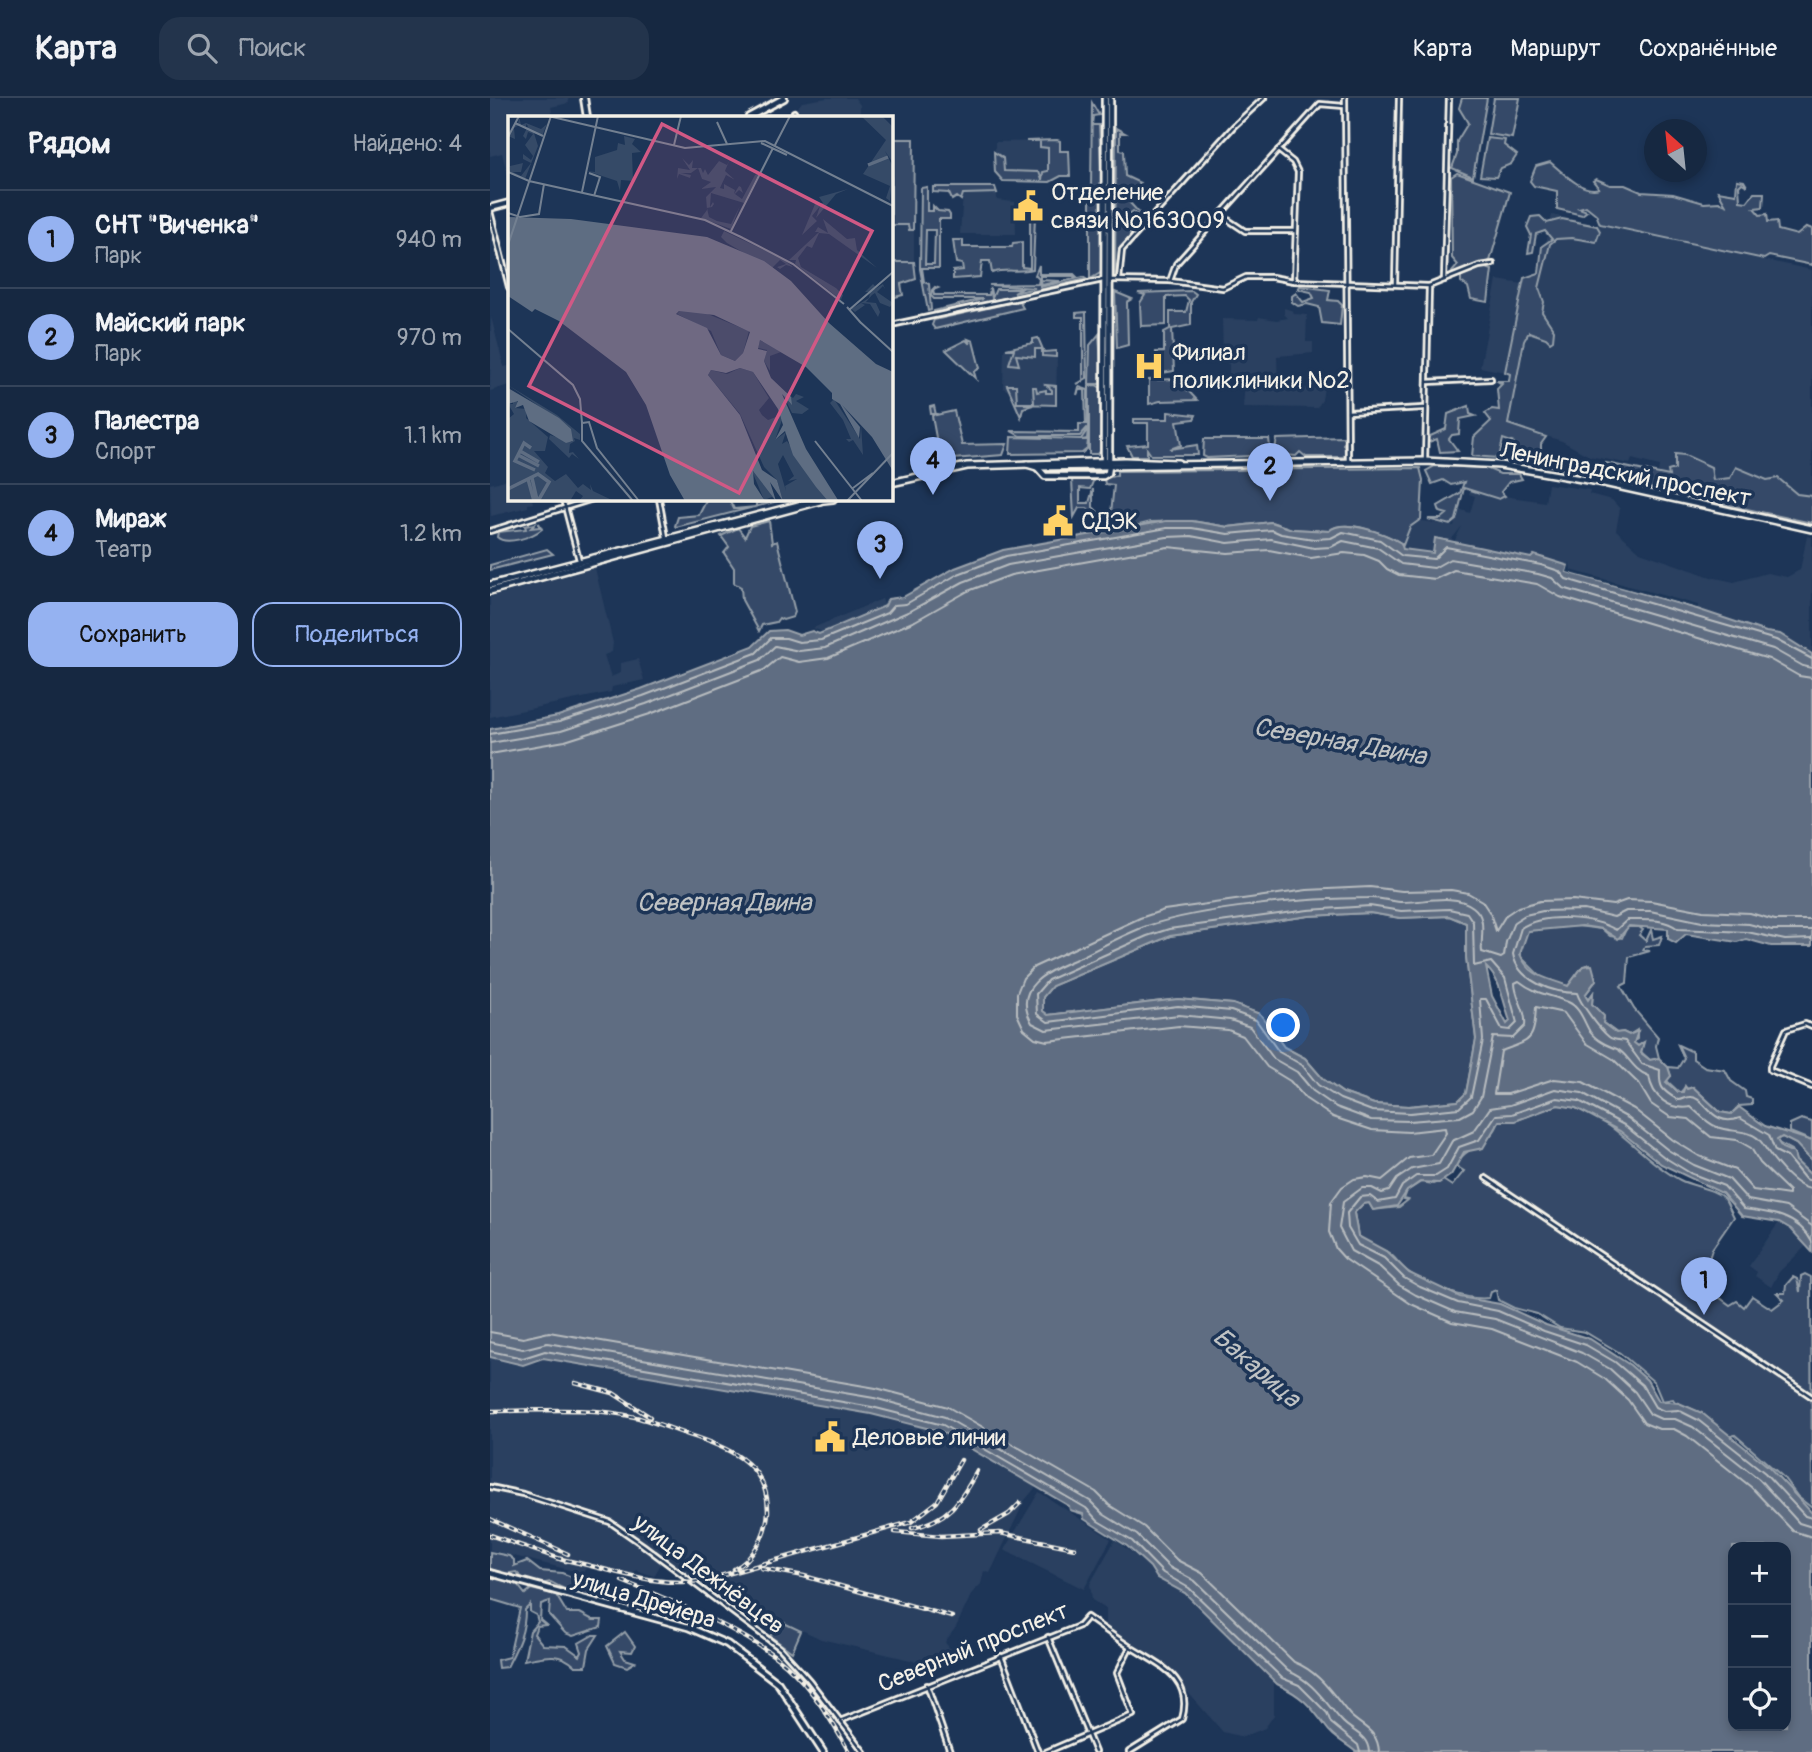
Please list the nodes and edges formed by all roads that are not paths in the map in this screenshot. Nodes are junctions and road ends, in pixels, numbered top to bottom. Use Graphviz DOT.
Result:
graph roads {
  1 [pos="584,98"];
  2 [pos="785,98"];
  3 [pos="1107,98"];
  4 [pos="1264,98"];
  5 [pos="1345,98"];
  6 [pos="1399,98"];
  7 [pos="1450,98"];
  8 [pos="1345,106"];
  9 [pos="794,112"];
  10 [pos="587,116"];
  11 [pos="751,116"];
  12 [pos="796,116"];
  13 [pos="1278,150"];
  14 [pos="508,203"];
  15 [pos="490,210"];
  16 [pos="1221,215"];
  17 [pos="1295,231"];
  18 [pos="1493,264"];
  19 [pos="1107,280"];
  20 [pos="1119,280"];
  21 [pos="1444,280"];
  22 [pos="1170,281"];
  23 [pos="1294,281"];
  24 [pos="508,283"];
  25 [pos="1345,283"];
  26 [pos="1395,284"];
  27 [pos="1429,286"];
  28 [pos="892,325"];
  29 [pos="1491,379"];
  30 [pos="1426,382"];
  31 [pos="1426,408"];
  32 [pos="1348,412"];
  33 [pos="1425,461"];
  34 [pos="1348,462"];
  35 [pos="1107,463"];
  36 [pos="1027,464"];
  37 [pos="1037,467"];
  38 [pos="892,483"];
  39 [pos="563,500"];
  40 [pos="589,500"];
  41 [pos="659,500"];
  42 [pos="820,500"];
  43 [pos="565,506"];
  44 [pos="1812,529"];
  45 [pos="490,530"];
  46 [pos="667,541"];
  47 [pos="580,564"];
  48 [pos="490,585"];
  49 [pos="490,591"];
  50 [pos="1812,1027"];
  51 [pos="1812,1087"];
  52 [pos="1486,1178"];
  53 [pos="1812,1396"];
  54 [pos="490,1487"];
  55 [pos="490,1573"];
  56 [pos="1048,1637"];
  57 [pos="1130,1647"];
  58 [pos="1000,1656"];
  59 [pos="927,1685"];
  60 [pos="840,1721"];
  61 [pos="1087,1736"];
  62 [pos="823,1752"];
  63 [pos="864,1752"];
  64 [pos="950,1752"];
  65 [pos="1038,1752"];
  66 [pos="1046,1752"];
  67 [pos="1095,1752"];
  68 [pos="1129,1752"];
  1 -- 10 [label="main road"];
  2 -- 11 [label="main road"];
  3 -- 19 [label="main road"];
  4 -- 20 [label="street"];
  5 -- 8 [label="street"];
  6 -- 26 [label="street"];
  7 -- 21 [label="street"];
  8 -- 13 [label="street"];
  8 -- 25 [label="street"];
  9 -- 12 [label="street"];
  13 -- 16 [label="street"];
  13 -- 17 [label="street"];
  14 -- 15 [label="main road"];
  15 -- 24 [label="street"];
  16 -- 17 [label="street"];
  16 -- 22 [label="street"];
  17 -- 23 [label="street"];
  18 -- 21 [label="street"];
  19 -- 20 [label="street"];
  19 -- 28 [label="street"];
  19 -- 35 [label="main road"];
  20 -- 22 [label="street"];
  21 -- 27 [label="street"];
  22 -- 23 [label="street"];
  23 -- 25 [label="street"];
  25 -- 26 [label="street"];
  25 -- 32 [label="street"];
  26 -- 27 [label="street"];
  27 -- 30 [label="street"];
  29 -- 30 [label="street"];
  30 -- 31 [label="street"];
  31 -- 32 [label="street"];
  31 -- 33 [label="street"];
  32 -- 34 [label="street"];
  33 -- 34 [label="main road, Ленинградский проспект"];
  33 -- 44 [label="main road, Ленинградский проспект"];
  34 -- 35 [label="main road, Ленинградский проспект"];
  35 -- 36 [label="main road, Ленинградский проспект"];
  35 -- 37 [label="main road, Ленинградский проспект"];
  35 -- 37 [label="main road"];
  36 -- 37 [label="main road, Ленинградский проспект"];
  36 -- 38 [label="main road, Ленинградский проспект"];
  39 -- 43 [label="street"];
  40 -- 43 [label="street"];
  41 -- 46 [label="street"];
  42 -- 46 [label="main road"];
  43 -- 45 [label="street"];
  43 -- 47 [label="street"];
  46 -- 47 [label="main road"];
  47 -- 48 [label="main road"];
  47 -- 49 [label="main road"];
  50 -- 51 [label="street"];
  52 -- 53 [label="street"];
  54 -- 60 [label="street, улица Дежнёвцев"];
  55 -- 62 [label="main road, улица Дрейера"];
  56 -- 57 [label="street, Северный проспект"];
  56 -- 58 [label="street, Северный проспект"];
  56 -- 61 [label="street"];
  57 -- 61 [label="street"];
  57 -- 68 [label="street, Северный проспект"];
  58 -- 59 [label="street, Северный проспект"];
  58 -- 65 [label="street"];
  59 -- 60 [label="street, Северный проспект"];
  59 -- 64 [label="street"];
  60 -- 63 [label="street, улица Дежнёвцев"];
  61 -- 66 [label="street"];
  61 -- 67 [label="street"];
}
